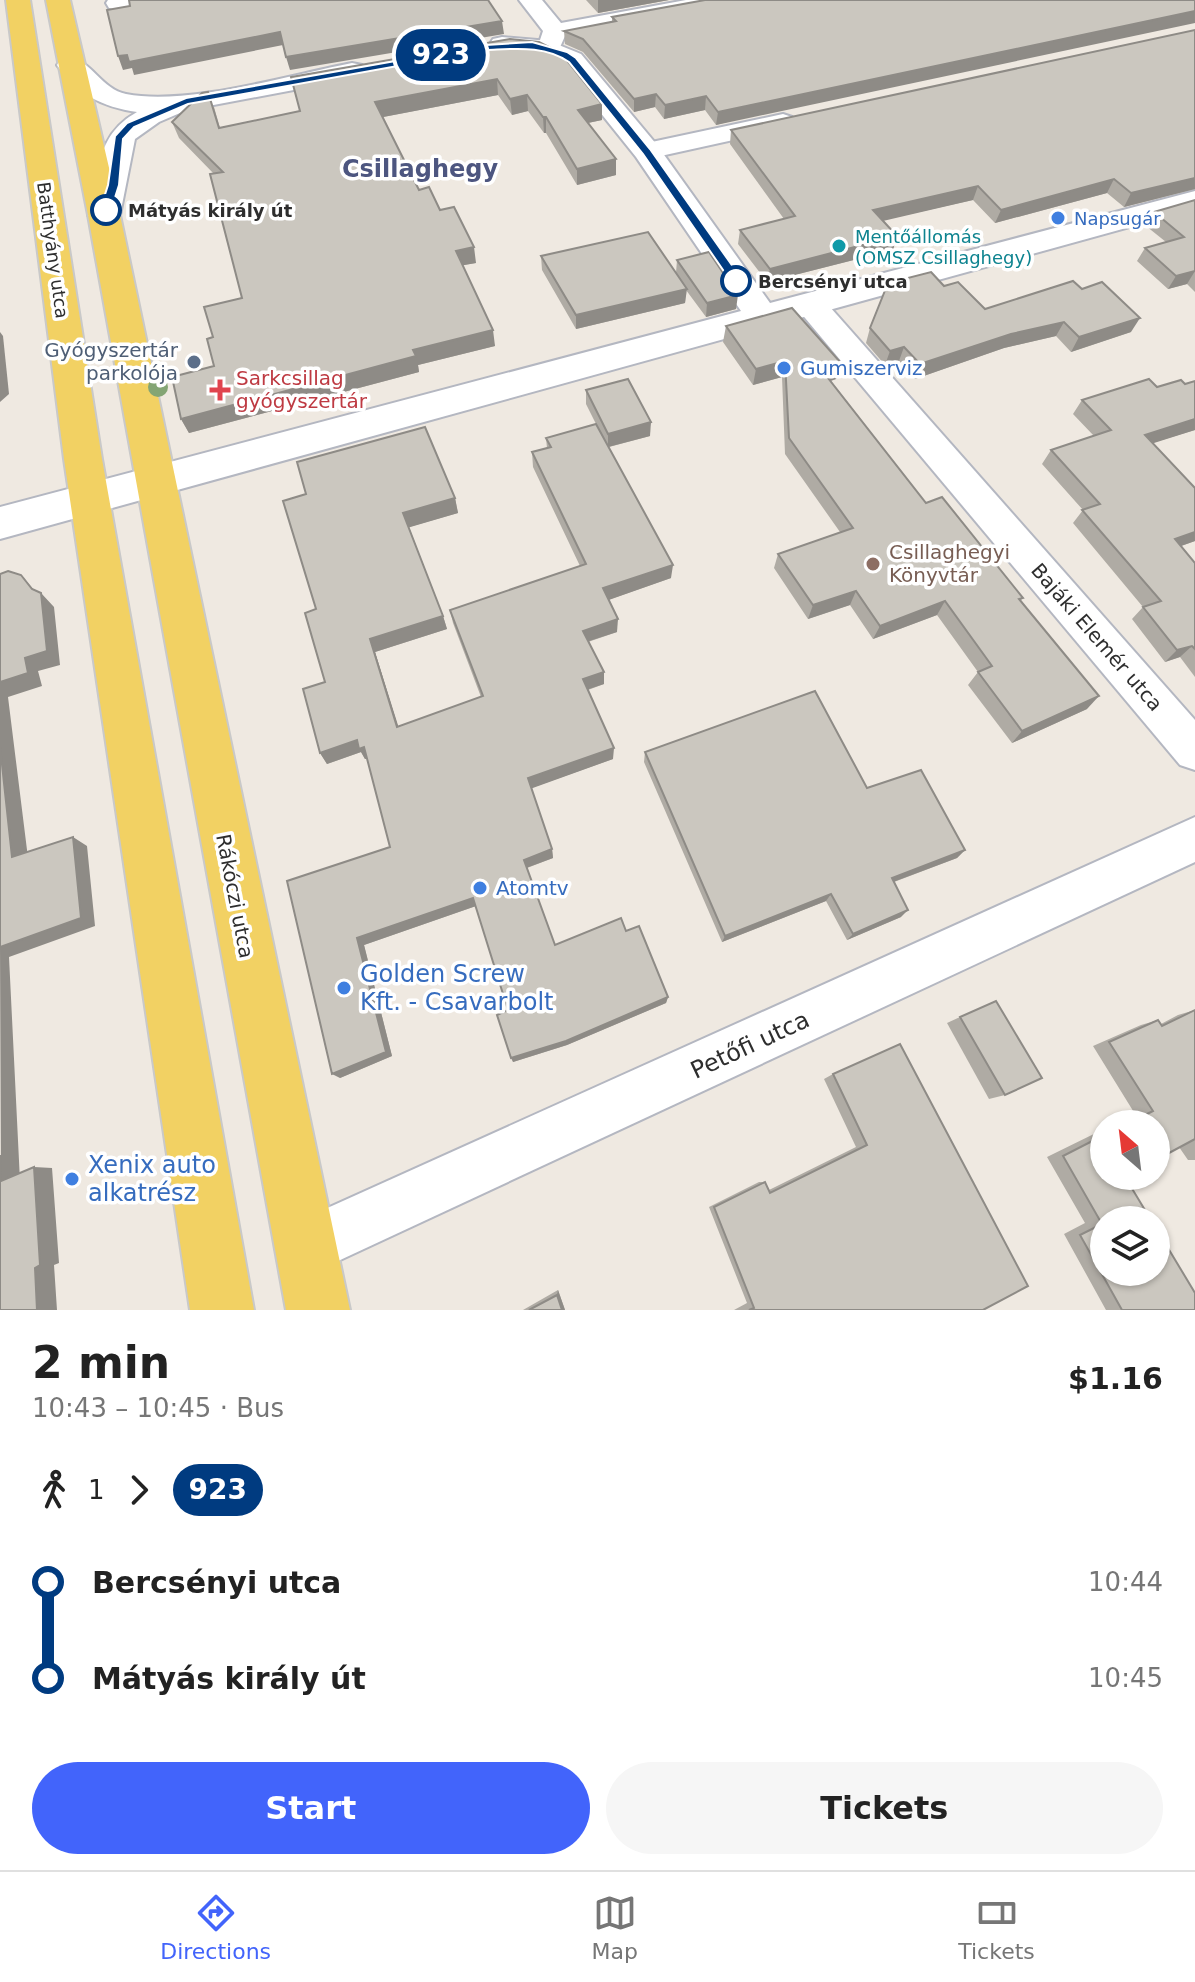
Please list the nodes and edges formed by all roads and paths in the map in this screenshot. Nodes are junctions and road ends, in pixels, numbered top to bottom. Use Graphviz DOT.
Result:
graph roads {
  1 [pos="18,0"];
  2 [pos="58,0"];
  3 [pos="530,0"];
  4 [pos="723,0"];
  5 [pos="556,44"];
  6 [pos="471,50"];
  7 [pos="70,65"];
  8 [pos="381,66"];
  9 [pos="186,101"];
  10 [pos="814,115"];
  11 [pos="647,151"];
  12 [pos="1195,200"];
  13 [pos="104,215"];
  14 [pos="811,305"];
  15 [pos="763,318"];
  16 [pos="154,482"];
  17 [pos="91,499"];
  18 [pos="0,523"];
  19 [pos="1195,751"];
  20 [pos="1195,839"];
  21 [pos="303,1248"];
  22 [pos="222,1310"];
  23 [pos="318,1310"];
  1 -- 17 [label="main road, Batthyány utca"];
  2 -- 7 [label="main road"];
  3 -- 5 [label="street"];
  4 -- 5 [label="street"];
  5 -- 6 [label="street"];
  5 -- 11 [label="street"];
  7 -- 9 [label="street"];
  7 -- 13 [label="main road"];
  8 -- 9 [label="street"];
  9 -- 13 [label="street"];
  10 -- 11 [label="street"];
  11 -- 15 [label="street"];
  12 -- 14 [label="street"];
  13 -- 16 [label="main road"];
  14 -- 15 [label="street"];
  14 -- 19 [label="street, Bajáki Elemér utca"];
  15 -- 16 [label="street"];
  16 -- 17 [label="street"];
  16 -- 21 [label="main road, Rákóczi utca"];
  17 -- 18 [label="street"];
  17 -- 22 [label="main road"];
  20 -- 21 [label="street, Petőfi utca"];
  21 -- 23 [label="main road, Rákóczi utca"];
}
